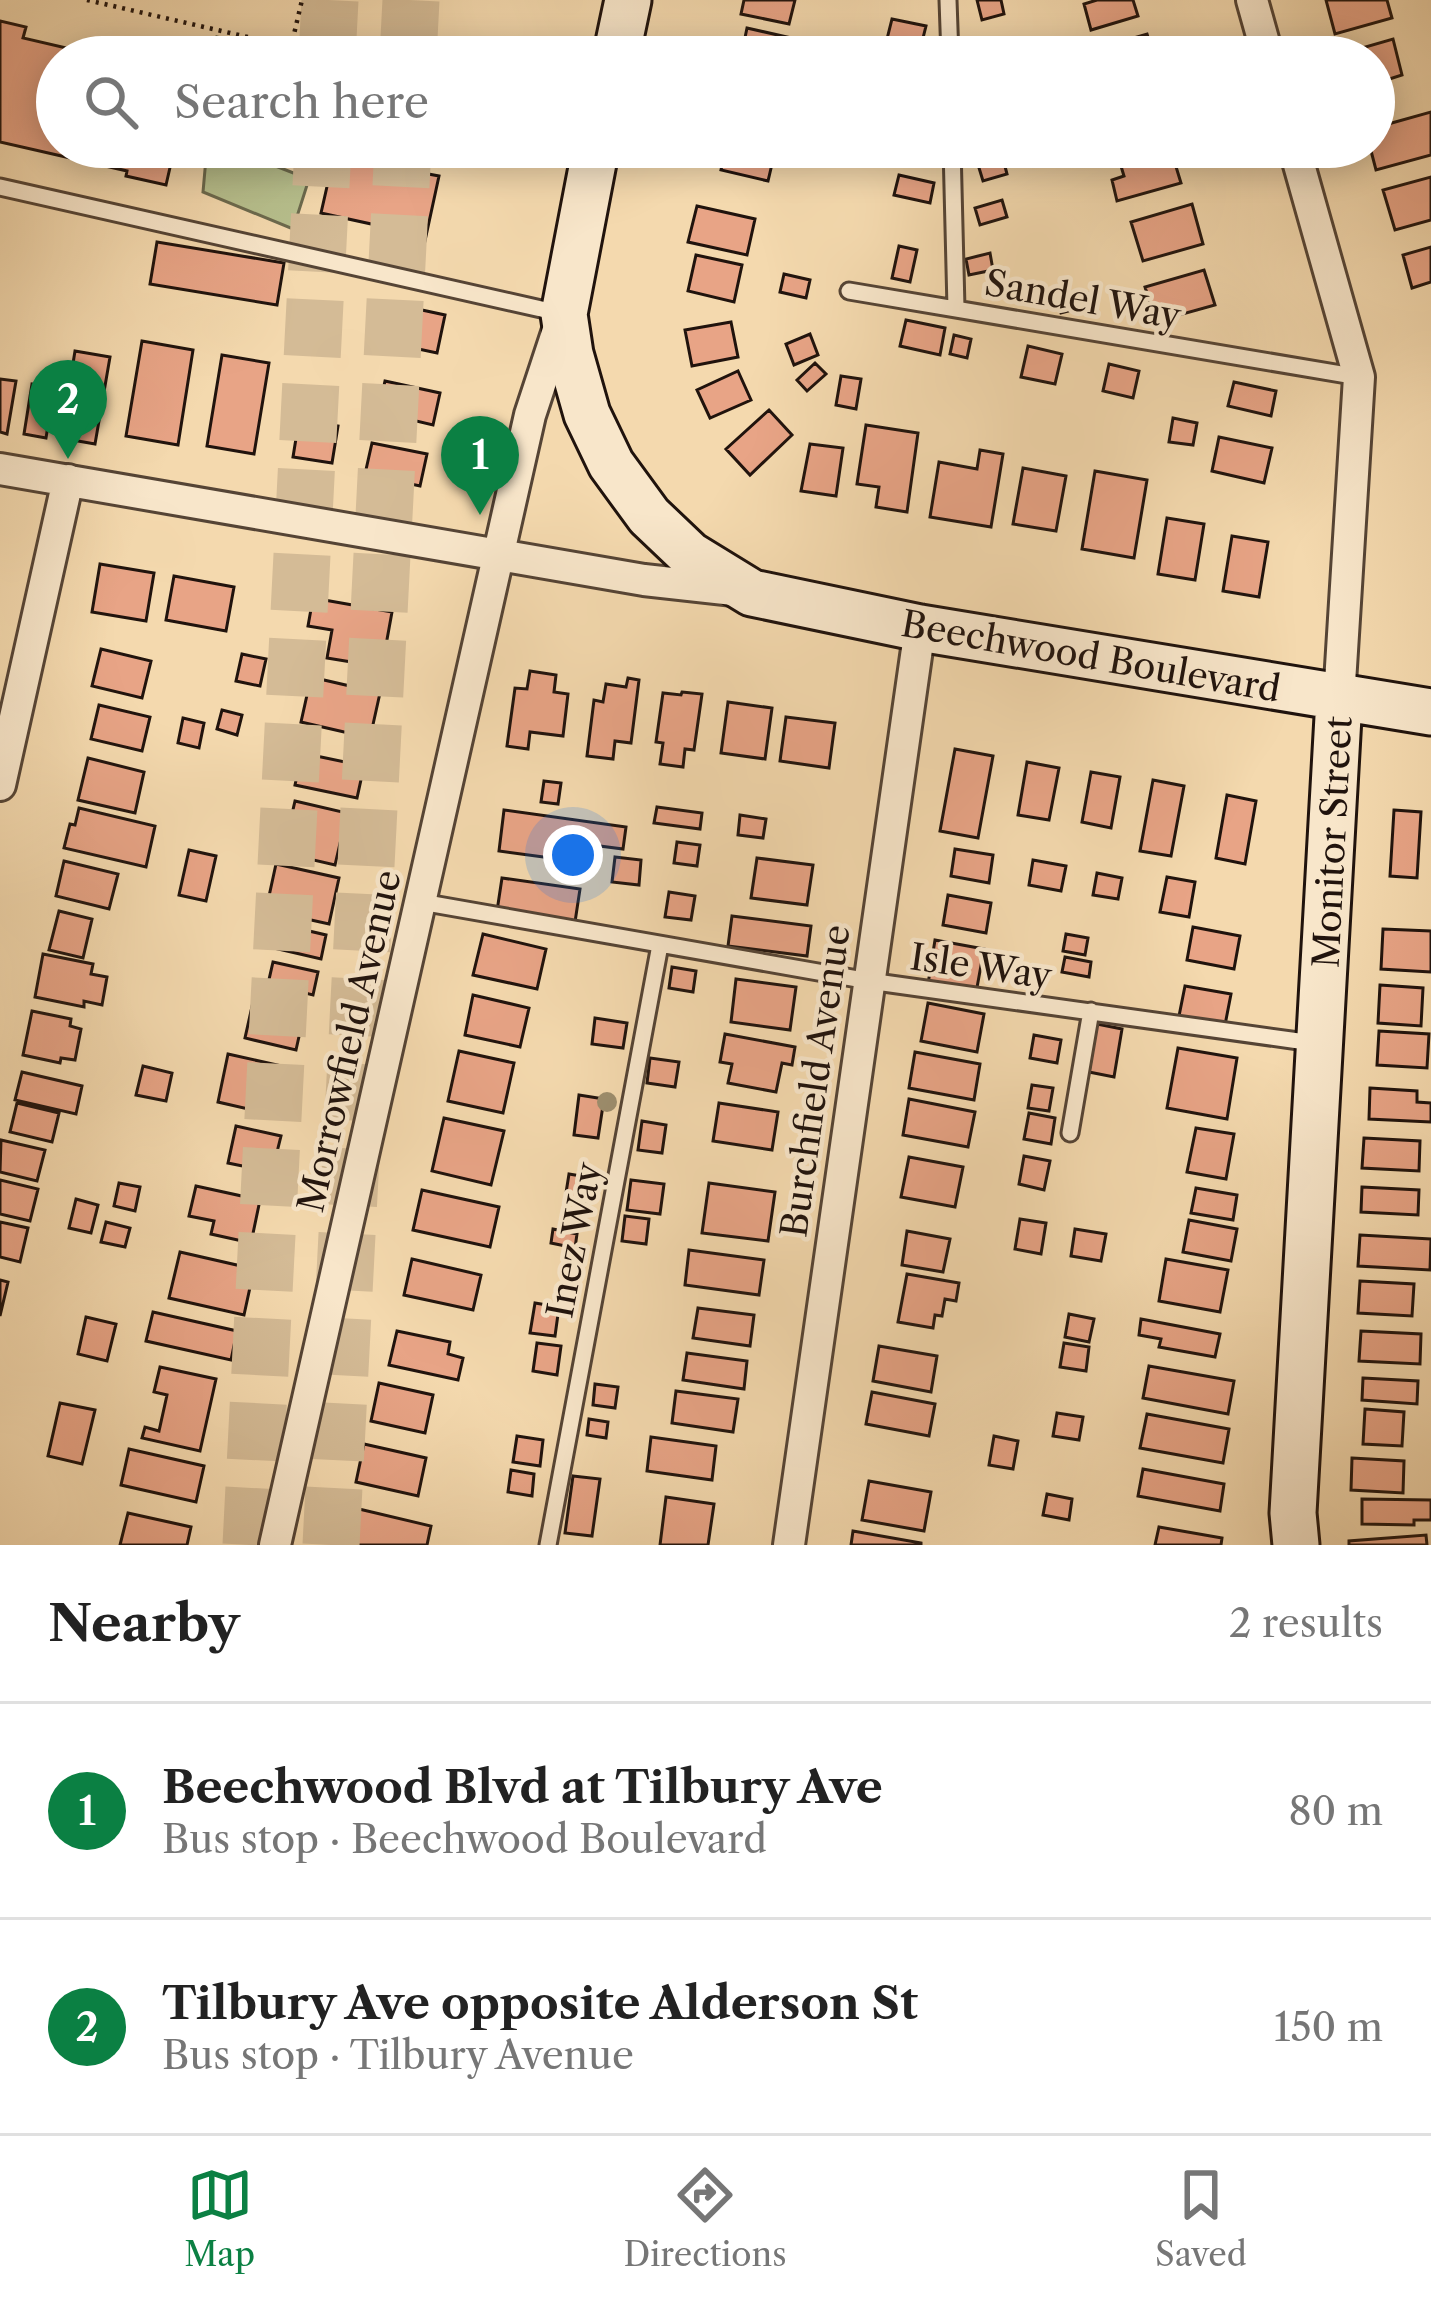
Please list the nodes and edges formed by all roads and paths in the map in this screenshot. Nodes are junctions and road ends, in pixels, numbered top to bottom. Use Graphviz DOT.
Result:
graph roads {
  1 [pos="87,0"];
  2 [pos="302,0"];
  3 [pos="628,0"];
  4 [pos="948,0"];
  5 [pos="1252,0"];
  6 [pos="243,36"];
  7 [pos="294,36"];
  8 [pos="620,36"];
  9 [pos="949,36"];
  10 [pos="1262,36"];
  11 [pos="592,168"];
  12 [pos="953,168"];
  13 [pos="1300,168"];
  14 [pos="0,187"];
  15 [pos="849,291"];
  16 [pos="956,308"];
  17 [pos="564,314"];
  18 [pos="1358,377"];
  19 [pos="0,469"];
  20 [pos="68,479"];
  21 [pos="500,555"];
  22 [pos="752,592"];
  23 [pos="920,628"];
  24 [pos="1339,699"];
  25 [pos="1431,712"];
  26 [pos="0,785"];
  27 [pos="421,902"];
  28 [pos="660,945"];
  29 [pos="869,980"];
  30 [pos="1090,1011"];
  31 [pos="1322,1044"];
  32 [pos="1070,1133"];
  33 [pos="275,1545"];
  34 [pos="548,1545"];
  35 [pos="788,1545"];
  36 [pos="1296,1545"];
  1 -- 6 [label="path"];
  2 -- 7 [label="path"];
  3 -- 8 [label="street"];
  4 -- 9 [label="lane"];
  5 -- 10 [label="street"];
  11 -- 17 [label="street, Beechwood Boulevard"];
  12 -- 16 [label="lane, Sandel Way"];
  13 -- 18 [label="street, Monitor Street"];
  14 -- 17 [label="lane"];
  15 -- 16 [label="lane"];
  16 -- 18 [label="lane, Sandel Way"];
  17 -- 21 [label="street, Beechwood Boulevard"];
  17 -- 22 [label="street, Beechwood Boulevard"];
  18 -- 24 [label="street, Monitor Street"];
  19 -- 20 [label="street"];
  20 -- 21 [label="street"];
  20 -- 26 [label="street"];
  21 -- 22 [label="street, Beechwood Boulevard"];
  21 -- 27 [label="street, Morrowfield Avenue"];
  22 -- 23 [label="street, Beechwood Boulevard"];
  23 -- 24 [label="street, Beechwood Boulevard"];
  23 -- 29 [label="street, Burchfield Avenue"];
  24 -- 25 [label="street, Beechwood Boulevard"];
  24 -- 31 [label="street, Monitor Street"];
  27 -- 28 [label="lane, Isle Way"];
  27 -- 33 [label="street, Morrowfield Avenue"];
  28 -- 29 [label="lane, Isle Way"];
  28 -- 34 [label="lane, Inez Way"];
  29 -- 30 [label="lane, Isle Way"];
  29 -- 35 [label="street, Burchfield Avenue"];
  30 -- 31 [label="lane, Isle Way"];
  30 -- 32 [label="lane"];
  31 -- 36 [label="street, Monitor Street"];
}
